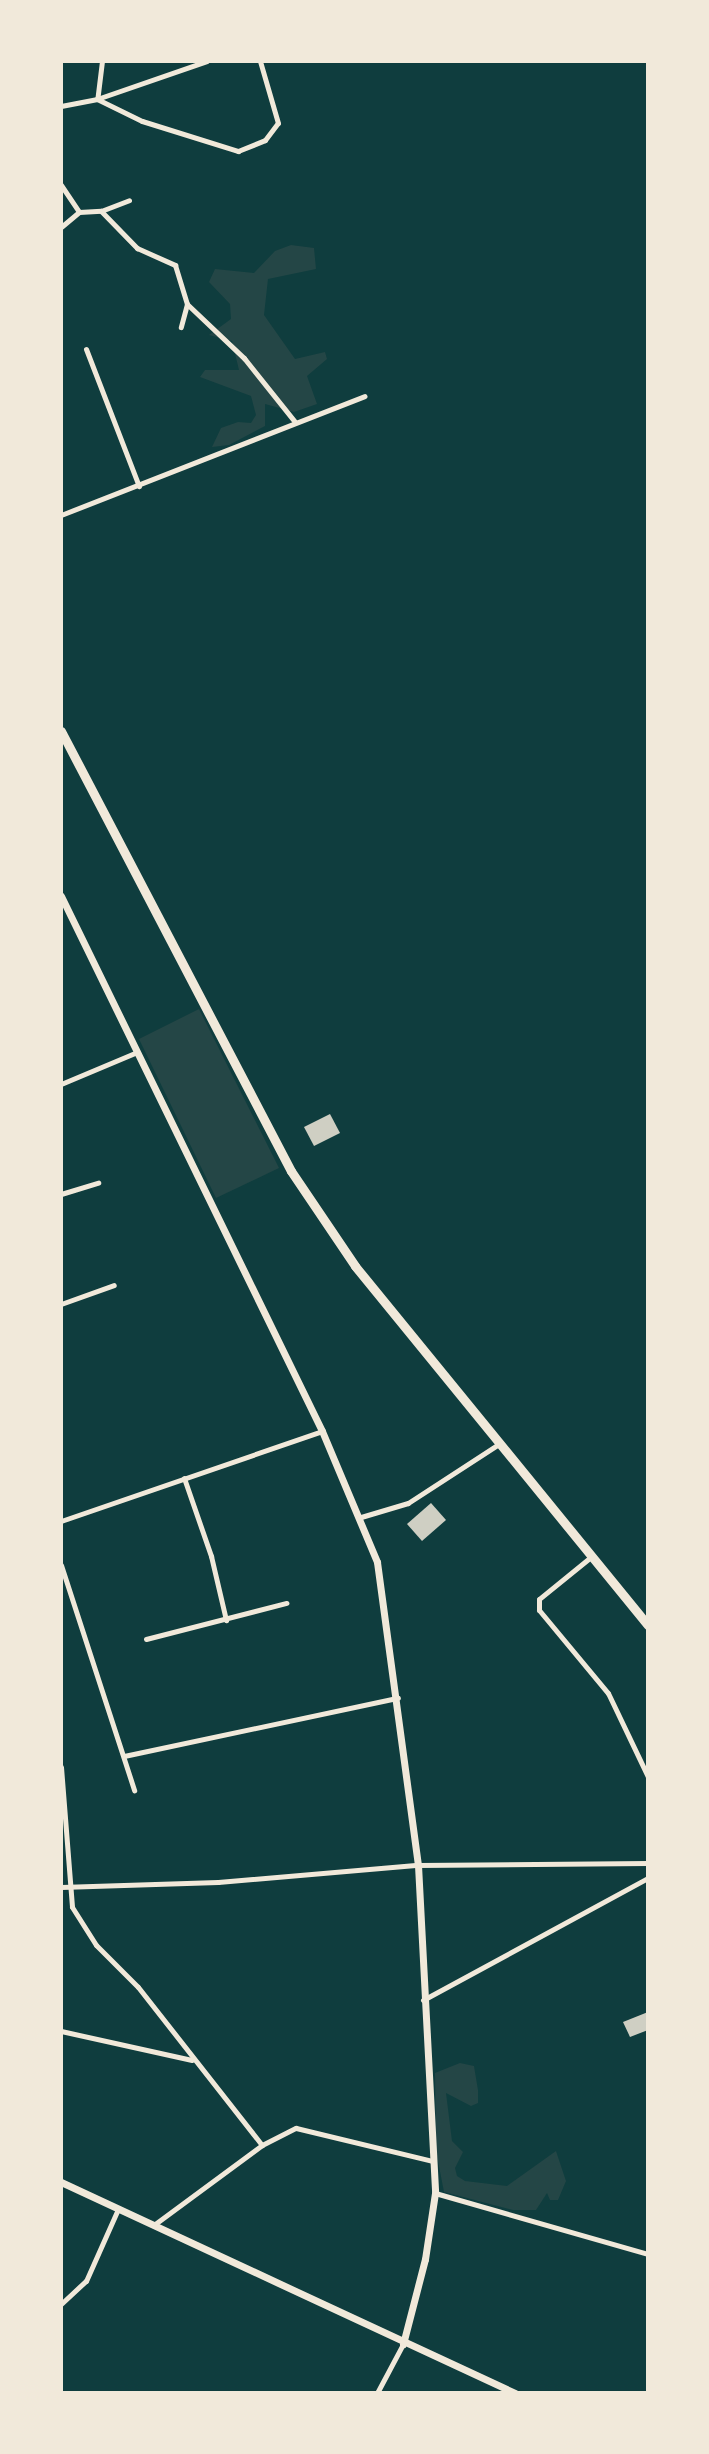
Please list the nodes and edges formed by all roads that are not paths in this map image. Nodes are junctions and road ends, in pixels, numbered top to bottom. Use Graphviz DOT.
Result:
graph roads {
  1 [pos="102,61"];
  2 [pos="207,61"];
  3 [pos="260,61"];
  4 [pos="97,99"];
  5 [pos="61,106"];
  6 [pos="61,185"];
  7 [pos="129,200"];
  8 [pos="101,211"];
  9 [pos="79,212"];
  10 [pos="61,227"];
  11 [pos="187,304"];
  12 [pos="181,327"];
  13 [pos="86,349"];
  14 [pos="365,396"];
  15 [pos="295,422"];
  16 [pos="139,486"];
  17 [pos="61,515"];
  18 [pos="61,731"];
  19 [pos="61,895"];
  20 [pos="137,1052"];
  21 [pos="61,1084"];
  22 [pos="98,1182"];
  23 [pos="61,1194"];
  24 [pos="114,1285"];
  25 [pos="61,1304"];
  26 [pos="323,1431"];
  27 [pos="499,1444"];
  28 [pos="184,1478"];
  29 [pos="361,1517"];
  30 [pos="61,1521"];
  31 [pos="592,1556"];
  32 [pos="61,1565"];
  33 [pos="286,1603"];
  34 [pos="226,1620"];
  35 [pos="648,1625"];
  36 [pos="146,1639"];
  37 [pos="398,1698"];
  38 [pos="124,1756"];
  39 [pos="61,1767"];
  40 [pos="648,1777"];
  41 [pos="134,1790"];
  42 [pos="648,1863"];
  43 [pos="418,1865"];
  44 [pos="648,1878"];
  45 [pos="64,1887"];
  46 [pos="423,2000"];
  47 [pos="61,2031"];
  48 [pos="192,2060"];
  49 [pos="262,2145"];
  50 [pos="432,2161"];
  51 [pos="61,2182"];
  52 [pos="435,2193"];
  53 [pos="118,2209"];
  54 [pos="155,2224"];
  55 [pos="648,2254"];
  56 [pos="61,2304"];
  57 [pos="403,2344"];
  58 [pos="377,2393"];
  59 [pos="515,2393"];
  1 -- 4 [label="street"];
  2 -- 4 [label="street"];
  3 -- 4 [label="street"];
  4 -- 5 [label="street"];
  6 -- 9 [label="street"];
  7 -- 8 [label="street"];
  8 -- 9 [label="street"];
  8 -- 11 [label="street"];
  9 -- 10 [label="street"];
  11 -- 12 [label="street"];
  11 -- 15 [label="street"];
  13 -- 16 [label="street"];
  14 -- 15 [label="street"];
  15 -- 16 [label="street"];
  16 -- 17 [label="street"];
  18 -- 27 [label="highway"];
  19 -- 20 [label="street"];
  20 -- 21 [label="street"];
  20 -- 26 [label="street"];
  22 -- 23 [label="street"];
  24 -- 25 [label="street"];
  26 -- 28 [label="street"];
  26 -- 29 [label="street"];
  27 -- 29 [label="street"];
  27 -- 31 [label="highway"];
  28 -- 30 [label="street"];
  28 -- 34 [label="street"];
  29 -- 37 [label="street"];
  31 -- 35 [label="highway"];
  31 -- 40 [label="street"];
  32 -- 38 [label="street"];
  33 -- 34 [label="street"];
  34 -- 36 [label="street"];
  37 -- 38 [label="street"];
  37 -- 43 [label="street"];
  38 -- 41 [label="street"];
  39 -- 45 [label="street"];
  42 -- 43 [label="street"];
  43 -- 45 [label="street"];
  43 -- 46 [label="street"];
  44 -- 46 [label="street"];
  45 -- 48 [label="street"];
  46 -- 50 [label="street"];
  47 -- 48 [label="street"];
  48 -- 49 [label="street"];
  49 -- 50 [label="street"];
  49 -- 54 [label="street"];
  50 -- 52 [label="street"];
  51 -- 53 [label="street"];
  52 -- 55 [label="street"];
  52 -- 57 [label="street"];
  53 -- 54 [label="street"];
  53 -- 56 [label="street"];
  54 -- 57 [label="street"];
  57 -- 58 [label="street"];
  57 -- 59 [label="street"];
}
